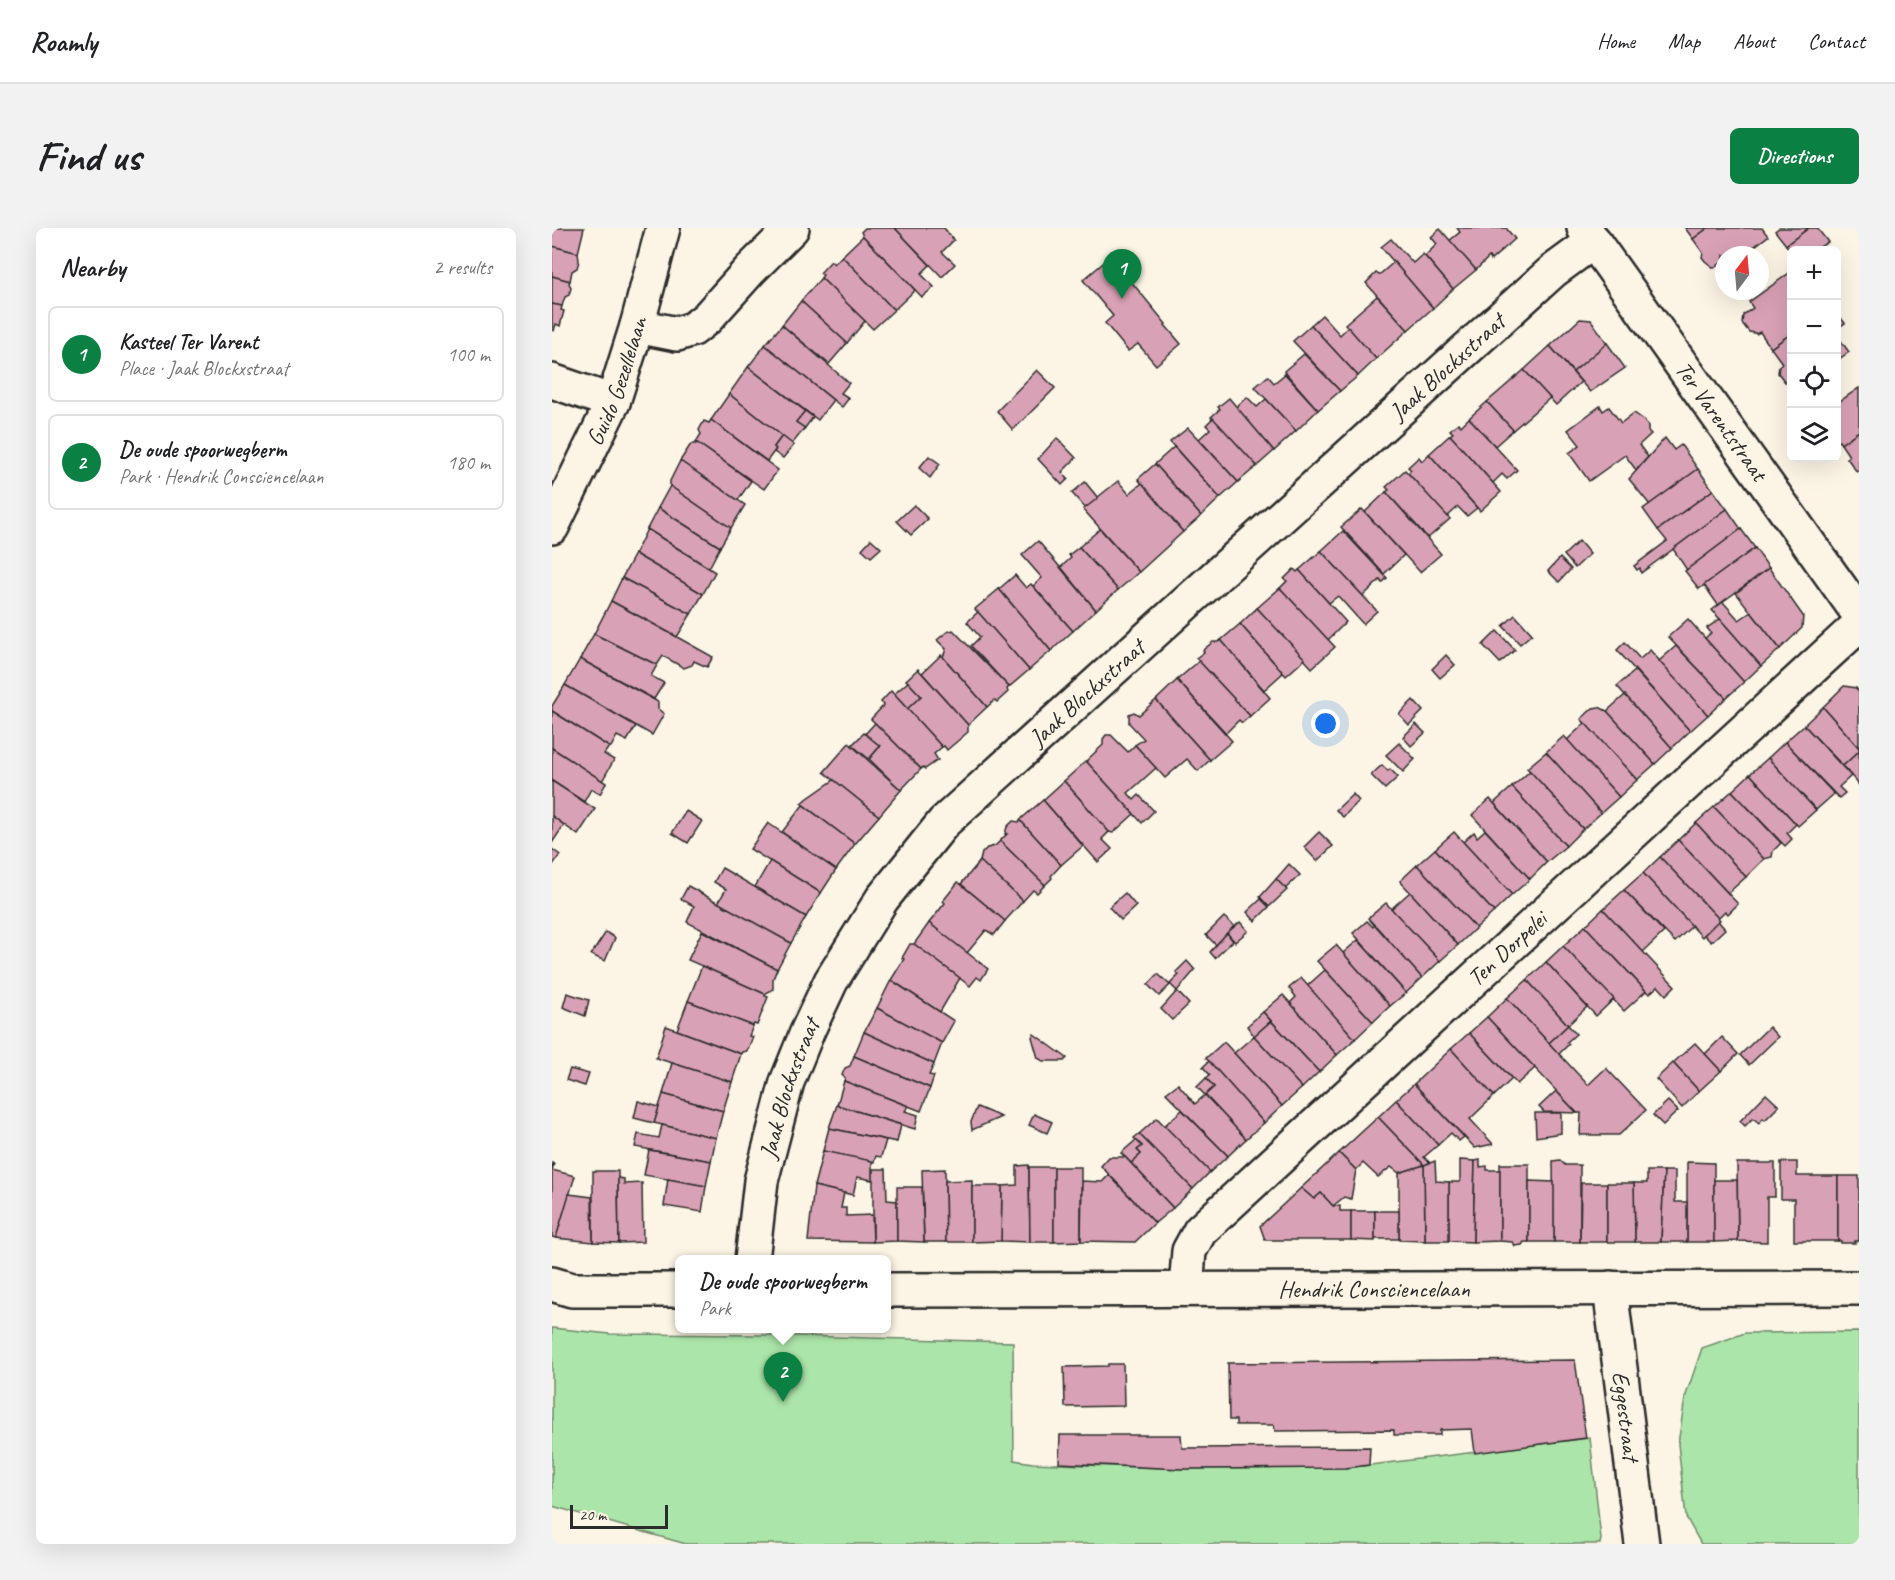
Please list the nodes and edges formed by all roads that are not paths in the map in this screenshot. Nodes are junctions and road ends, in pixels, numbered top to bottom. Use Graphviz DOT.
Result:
graph roads {
  1 [pos="663,228"];
  2 [pos="792,228"];
  3 [pos="1589,235"];
  4 [pos="637,326"];
  5 [pos="552,381"];
  6 [pos="613,402"];
  7 [pos="552,527"];
  8 [pos="1859,614"];
  9 [pos="1859,625"];
  10 [pos="753,1255"];
  11 [pos="552,1284"];
  12 [pos="1610,1288"];
  13 [pos="1859,1288"];
  14 [pos="1186,1289"];
  15 [pos="675,1290"];
  16 [pos="891,1290"];
  17 [pos="1642,1544"];
  1 -- 4 [label="street, Guido Gezellelaan"];
  2 -- 4 [label="street"];
  3 -- 8 [label="street, Ter Varentstraat"];
  3 -- 10 [label="street, Jaak Blockxstraat"];
  4 -- 6 [label="street, Guido Gezellelaan"];
  5 -- 6 [label="street"];
  6 -- 7 [label="street, Guido Gezellelaan"];
  9 -- 14 [label="street, Ten Dorpelei"];
  11 -- 15 [label="street"];
  12 -- 13 [label="street, Hendrik Consciencelaan"];
  12 -- 14 [label="street, Hendrik Consciencelaan"];
  12 -- 17 [label="street, Eggestraat"];
  14 -- 16 [label="street, Hendrik Consciencelaan"];
}
